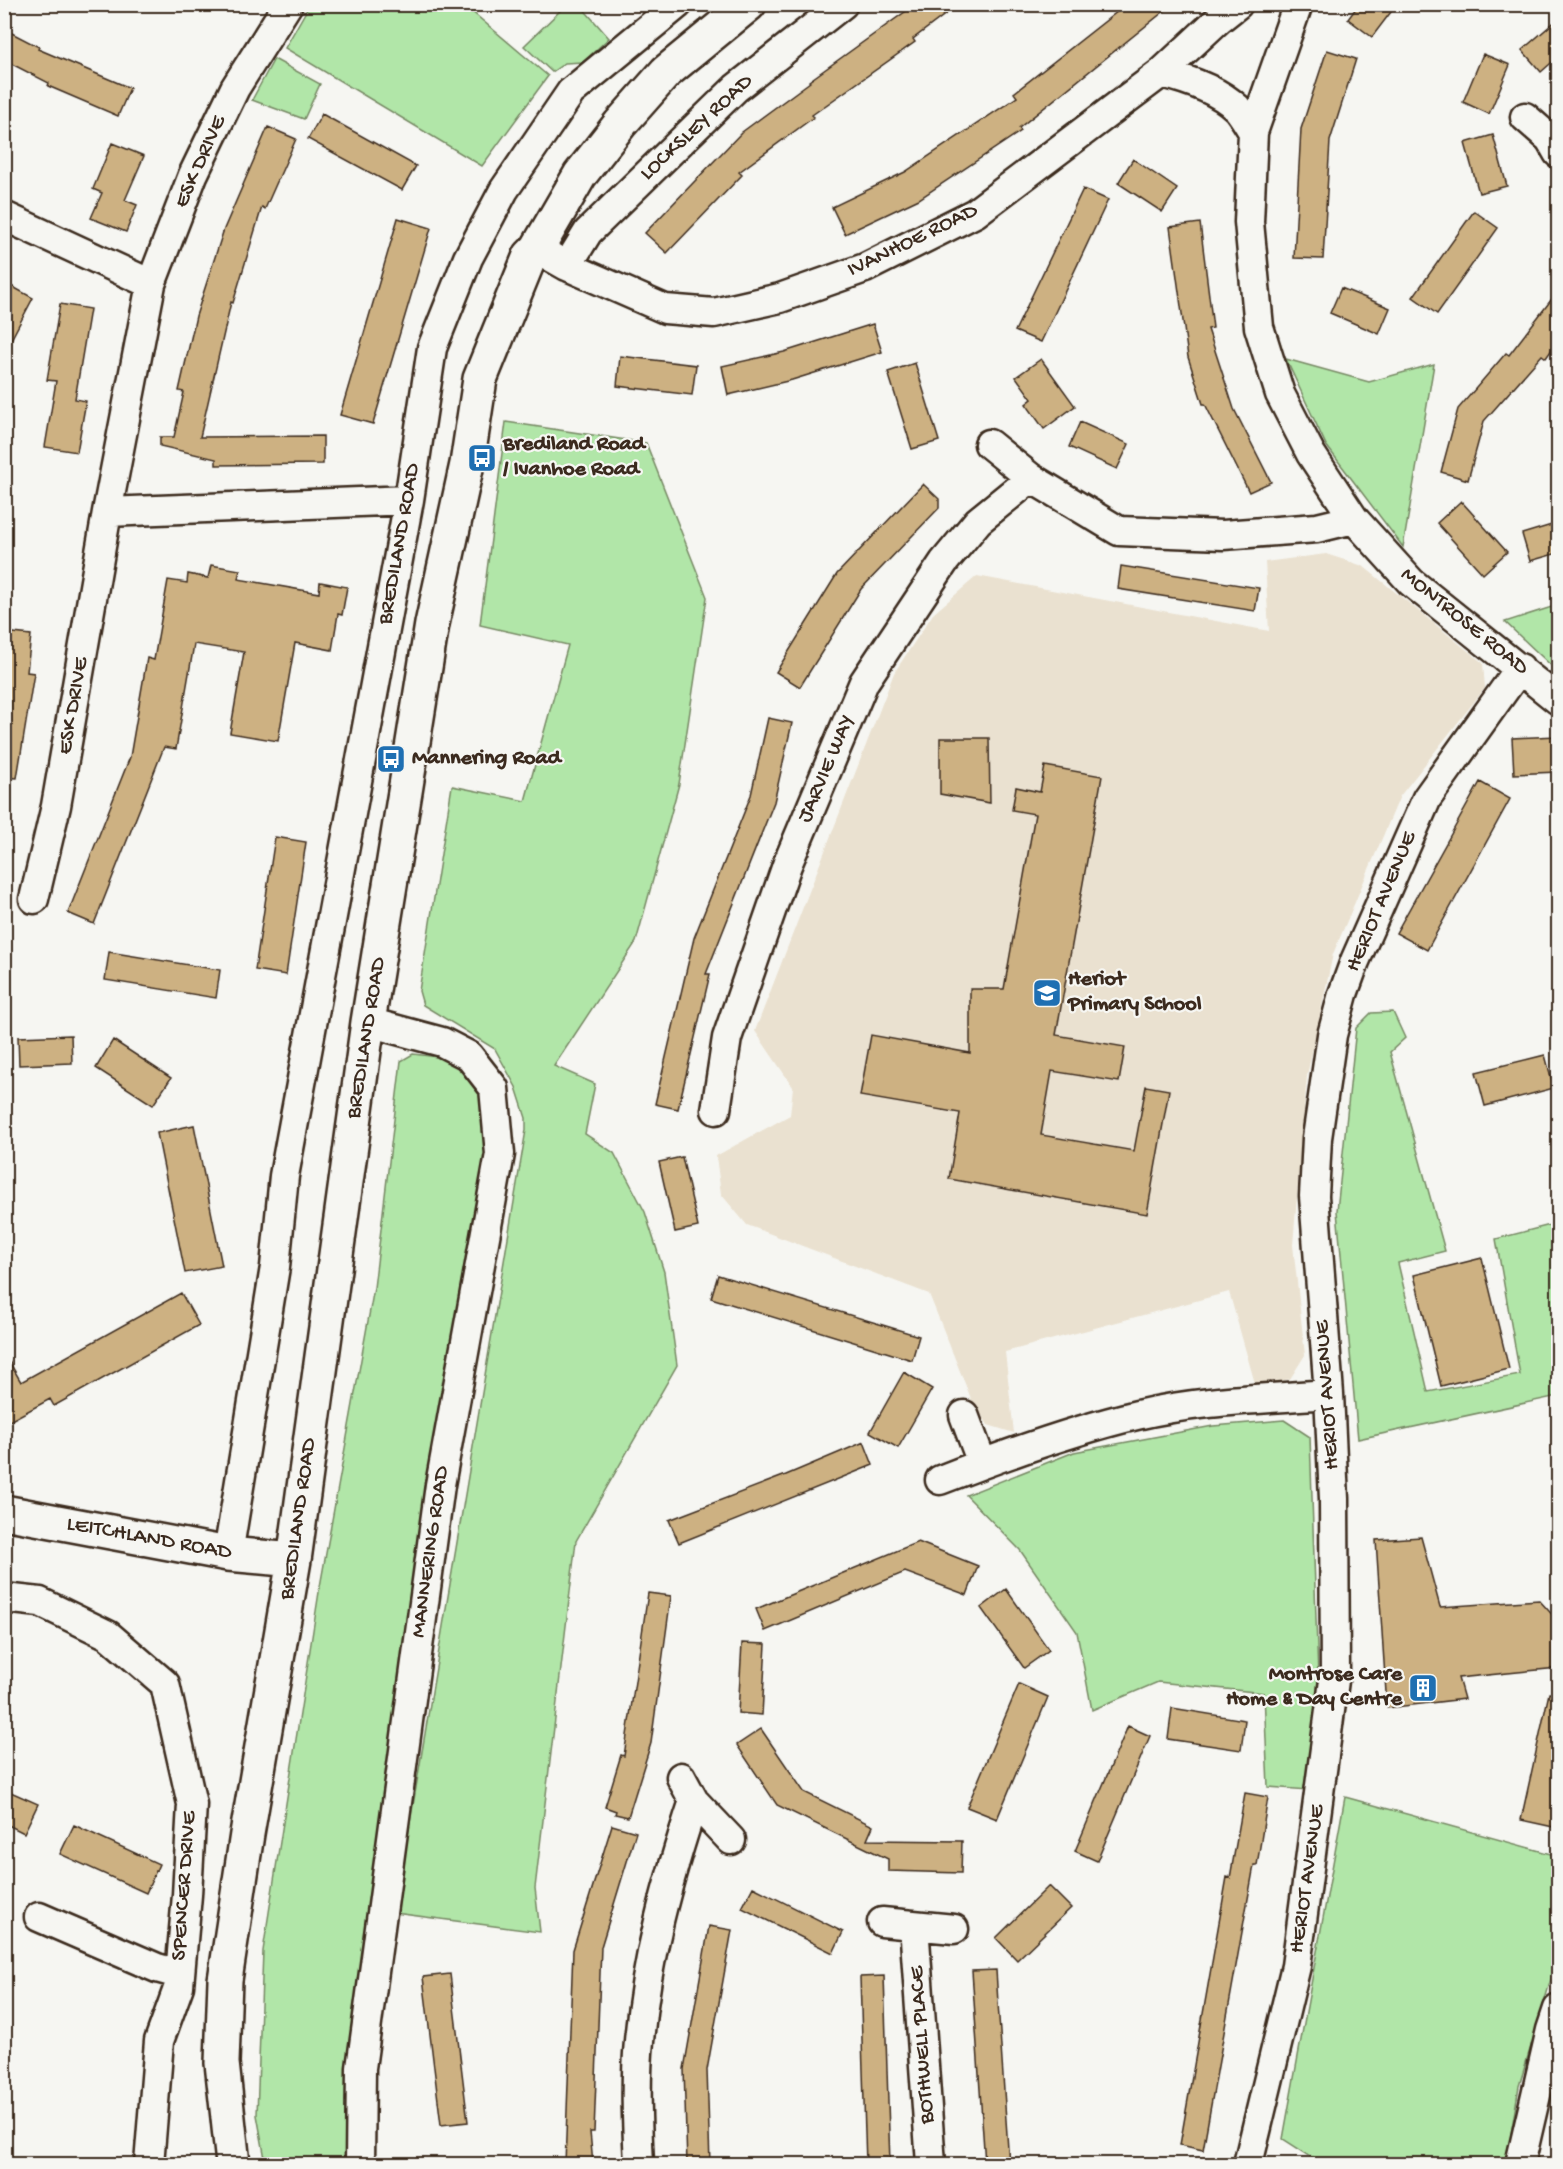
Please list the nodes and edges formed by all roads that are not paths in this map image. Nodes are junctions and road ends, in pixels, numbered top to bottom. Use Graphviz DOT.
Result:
graph roads {
  1 [pos="288,4"];
  2 [pos="678,4"];
  3 [pos="749,4"];
  4 [pos="843,4"];
  5 [pos="1238,4"];
  6 [pos="1298,4"];
  7 [pos="1161,74"];
  8 [pos="1525,117"];
  9 [pos="1253,132"];
  10 [pos="1556,139"];
  11 [pos="4,216"];
  12 [pos="537,249"];
  13 [pos="567,266"];
  14 [pos="151,284"];
  15 [pos="989,444"];
  16 [pos="1031,478"];
  17 [pos="409,500"];
  18 [pos="107,512"];
  19 [pos="1354,519"];
  20 [pos="1520,668"];
  21 [pos="1558,700"];
  22 [pos="34,899"];
  23 [pos="368,1022"];
  24 [pos="716,1110"];
  25 [pos="1329,1394"];
  26 [pos="964,1415"];
  27 [pos="982,1463"];
  28 [pos="940,1480"];
  29 [pos="4,1512"];
  30 [pos="228,1554"];
  31 [pos="294,1560"];
  32 [pos="4,1598"];
  33 [pos="731,1840"];
  34 [pos="39,1917"];
  35 [pos="882,1922"];
  36 [pos="914,1925"];
  37 [pos="954,1929"];
  38 [pos="179,1974"];
  39 [pos="1558,2009"];
  40 [pos="149,2164"];
  41 [pos="233,2164"];
  42 [pos="360,2164"];
  43 [pos="639,2164"];
  44 [pos="931,2164"];
  45 [pos="1248,2164"];
  46 [pos="1520,2164"];
  1 -- 14 [label="street, ESK DRIVE"];
  2 -- 17 [label="street, BREDILAND ROAD"];
  3 -- 12 [label="street, BREDILAND ROAD"];
  4 -- 13 [label="street, LOCKSLEY ROAD"];
  5 -- 7 [label="street, IVANHOE ROAD"];
  6 -- 9 [label="street, MONTROSE ROAD"];
  7 -- 9 [label="street"];
  7 -- 13 [label="street, IVANHOE ROAD"];
  8 -- 10 [label="street"];
  9 -- 19 [label="street, MONTROSE ROAD"];
  11 -- 14 [label="street"];
  12 -- 13 [label="street, IVANHOE ROAD"];
  12 -- 23 [label="street, BREDILAND ROAD"];
  14 -- 18 [label="street, ESK DRIVE"];
  15 -- 16 [label="street"];
  16 -- 19 [label="street"];
  16 -- 24 [label="street, JARVIE WAY"];
  17 -- 18 [label="street"];
  17 -- 30 [label="street, BREDILAND ROAD"];
  18 -- 22 [label="street, ESK DRIVE"];
  19 -- 20 [label="street, MONTROSE ROAD"];
  20 -- 21 [label="street, MONTROSE ROAD"];
  20 -- 25 [label="street, HERIOT AVENUE"];
  23 -- 31 [label="street, BREDILAND ROAD"];
  23 -- 42 [label="street, MANNERING ROAD"];
  25 -- 27 [label="street"];
  25 -- 45 [label="street, HERIOT AVENUE"];
  26 -- 27 [label="street"];
  27 -- 28 [label="street"];
  29 -- 30 [label="street, LEITCHLAND ROAD"];
  30 -- 31 [label="street, LEITCHLAND ROAD"];
  31 -- 41 [label="street, BREDILAND ROAD"];
  32 -- 38 [label="street, SPENCER DRIVE"];
  33 -- 43 [label="street"];
  34 -- 38 [label="street"];
  35 -- 36 [label="street"];
  36 -- 37 [label="street"];
  36 -- 44 [label="street, BOTHWELL PLACE"];
  38 -- 40 [label="street, SPENCER DRIVE"];
  39 -- 46 [label="street"];
}
